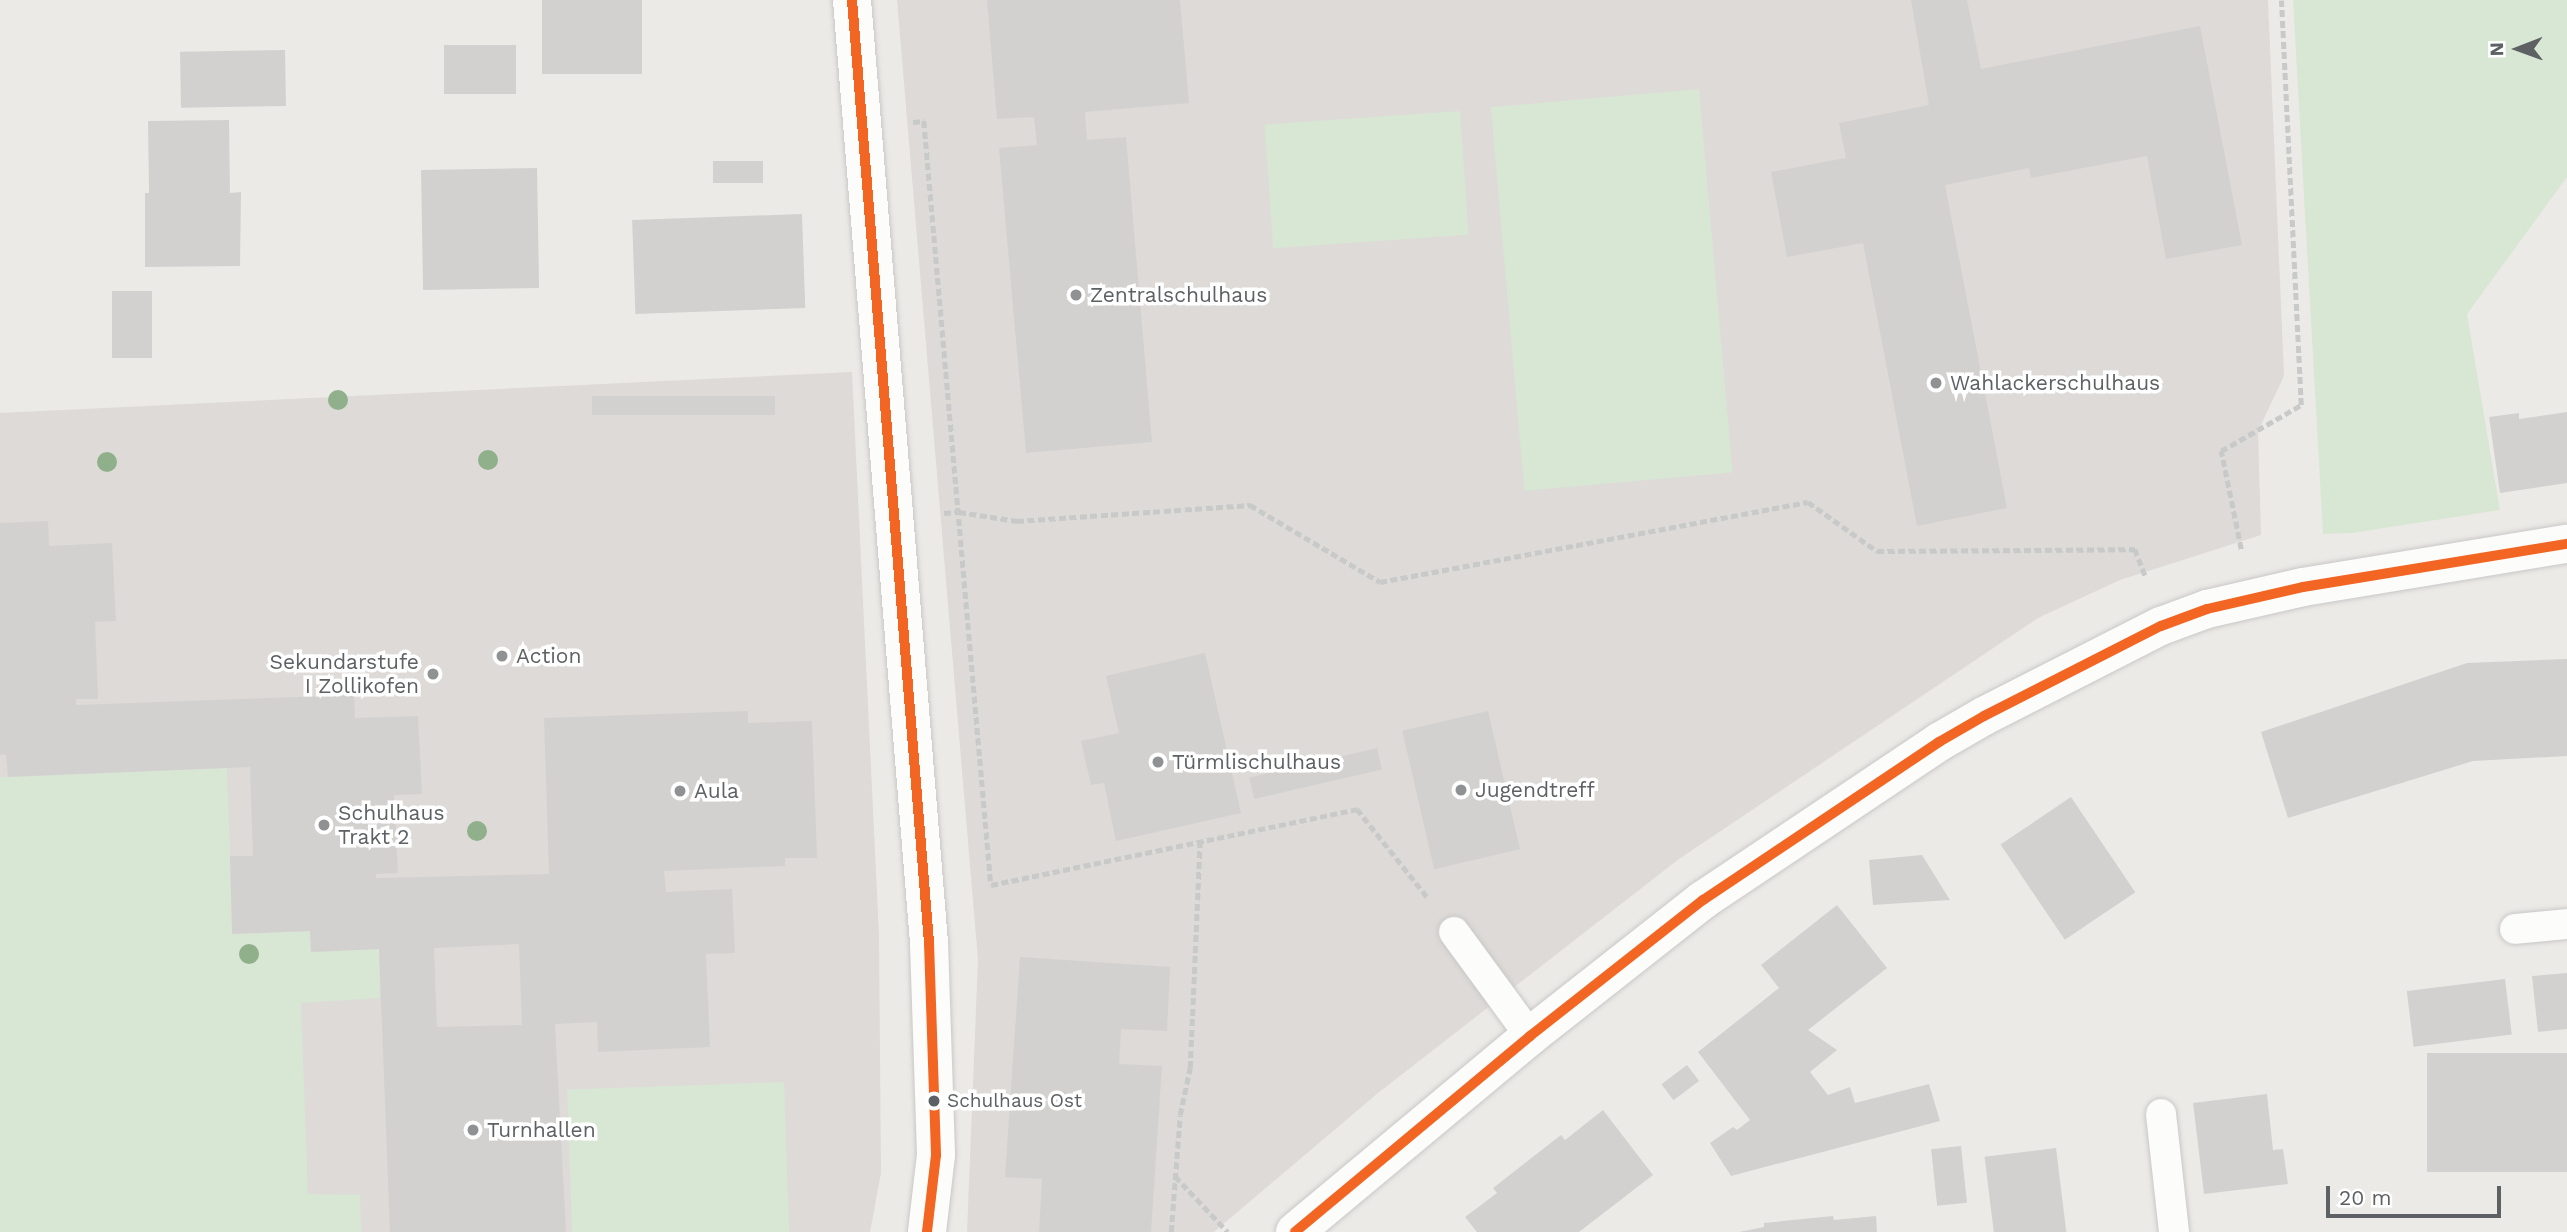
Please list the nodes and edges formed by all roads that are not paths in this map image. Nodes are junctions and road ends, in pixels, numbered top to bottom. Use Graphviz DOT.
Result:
graph roads {
  1 [pos="852,0"];
  2 [pos="2567,544"];
  3 [pos="2567,924"];
  4 [pos="2515,929"];
  5 [pos="1454,932"];
  6 [pos="1530,1036"];
  7 [pos="2161,1114"];
  8 [pos="928,1232"];
  9 [pos="1295,1232"];
  10 [pos="2174,1232"];
  1 -- 8 [label="street"];
  2 -- 6 [label="street"];
  3 -- 4 [label="lane"];
  5 -- 6 [label="lane"];
  6 -- 9 [label="street"];
  7 -- 10 [label="lane"];
}
